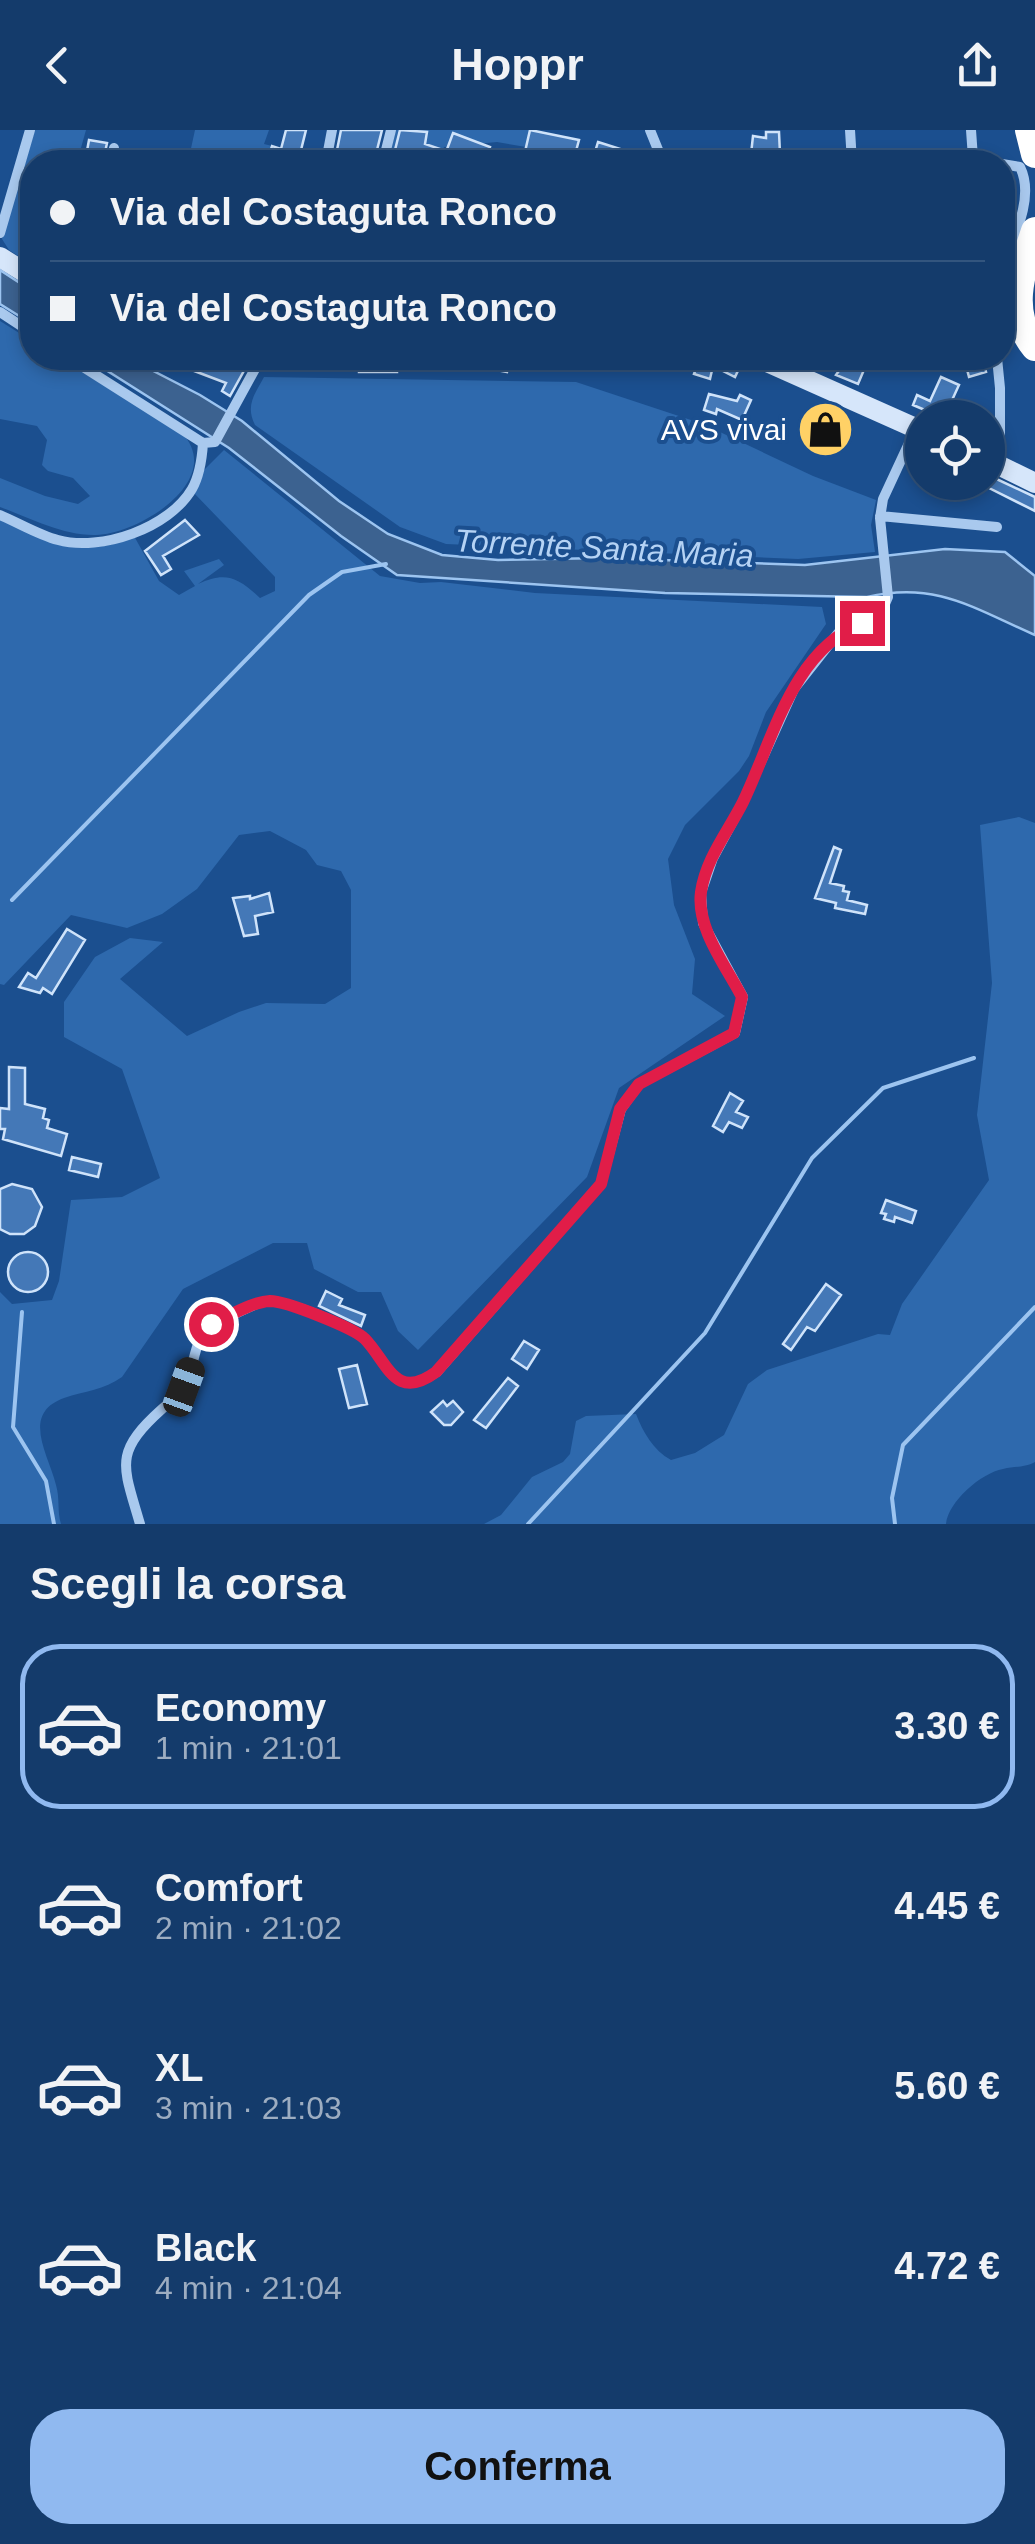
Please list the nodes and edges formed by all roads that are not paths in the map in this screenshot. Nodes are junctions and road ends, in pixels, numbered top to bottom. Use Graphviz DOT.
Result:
graph roads {
  1 [pos="1029,130"];
  2 [pos="1035,154"];
  3 [pos="20,164"];
  4 [pos="1015,165"];
  5 [pos="1035,231"];
  6 [pos="0,233"];
  7 [pos="1015,233"];
  8 [pos="1035,257"];
  9 [pos="1035,338"];
  10 [pos="1035,348"];
  11 [pos="90,370"];
  12 [pos="255,370"];
  13 [pos="807,370"];
  14 [pos="998,370"];
  15 [pos="999,400"];
  16 [pos="905,422"];
  17 [pos="209,442"];
  18 [pos="905,456"];
  19 [pos="1005,468"];
  20 [pos="1035,483"];
  21 [pos="0,515"];
  22 [pos="880,516"];
  23 [pos="997,527"];
  24 [pos="140,1524"];
  1 -- 2 [label="highway"];
  3 -- 6 [label="street"];
  4 -- 7 [label="street"];
  5 -- 10 [label="highway"];
  8 -- 9 [label="highway"];
  11 -- 17 [label="street"];
  12 -- 17 [label="street"];
  13 -- 16 [label="street"];
  14 -- 15 [label="street"];
  17 -- 21 [label="street"];
  18 -- 22 [label="street"];
  19 -- 20 [label="street"];
  22 -- 23 [label="street"];
  22 -- 24 [label="street"];
}
